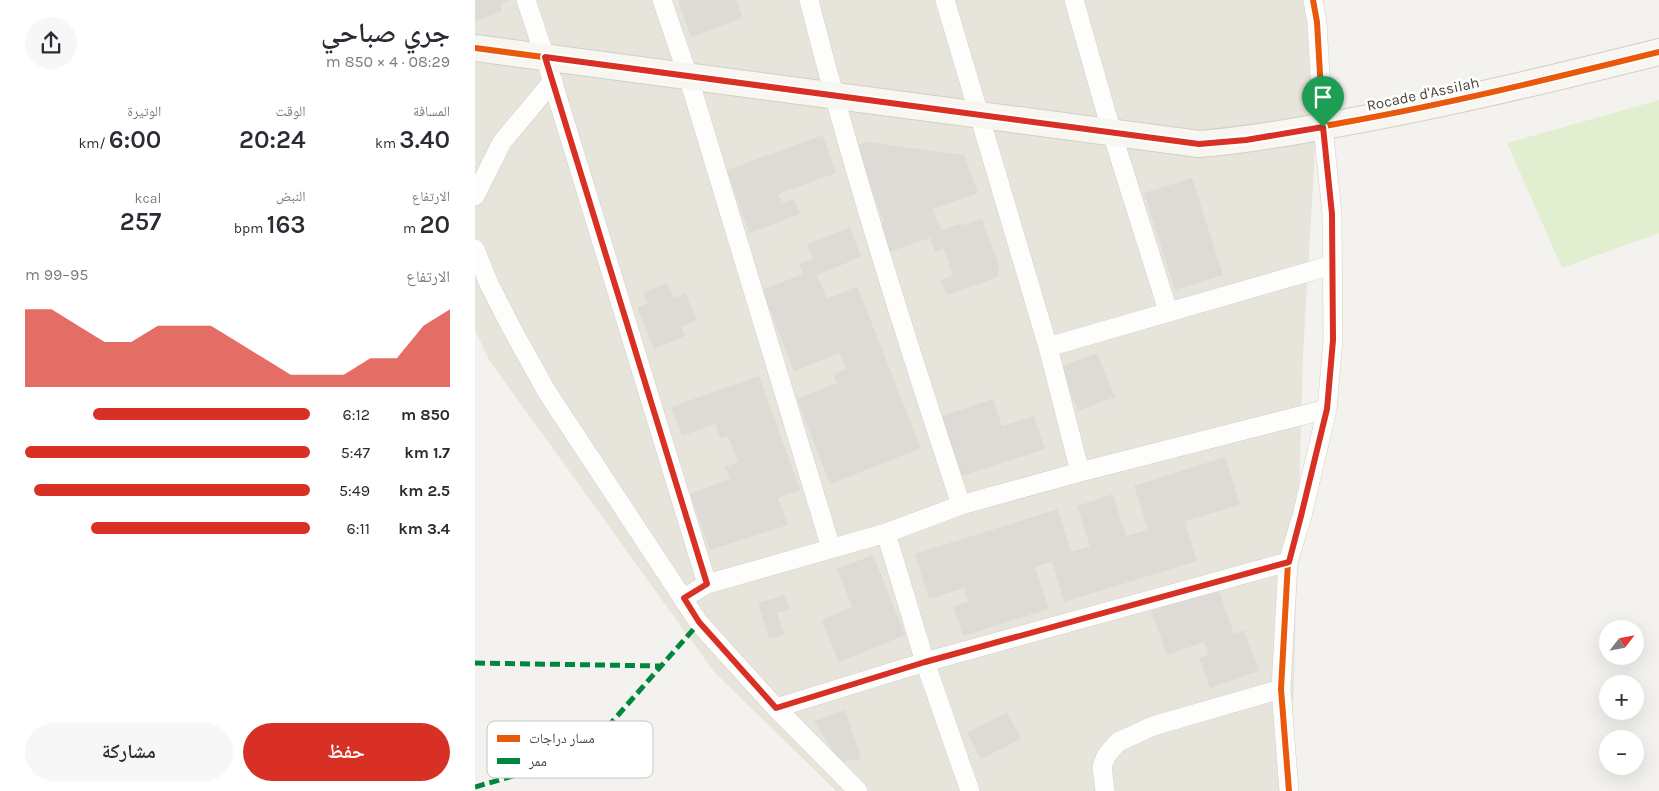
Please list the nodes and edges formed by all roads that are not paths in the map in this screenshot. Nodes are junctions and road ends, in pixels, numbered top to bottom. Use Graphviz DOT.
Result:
graph roads {
  1 [pos="526,0"];
  2 [pos="662,0"];
  3 [pos="809,0"];
  4 [pos="945,0"];
  5 [pos="1074,0"];
  6 [pos="1313,0"];
  7 [pos="475,48"];
  8 [pos="1659,52"];
  9 [pos="545,57"];
  10 [pos="688,76"];
  11 [pos="553,82"];
  12 [pos="833,95"];
  13 [pos="978,115"];
  14 [pos="1323,127"];
  15 [pos="1112,133"];
  16 [pos="475,196"];
  17 [pos="475,249"];
  18 [pos="1332,265"];
  19 [pos="1168,311"];
  20 [pos="1048,347"];
  21 [pos="1327,409"];
  22 [pos="1080,472"];
  23 [pos="961,506"];
  24 [pos="886,533"];
  25 [pos="831,548"];
  26 [pos="1289,562"];
  27 [pos="707,584"];
  28 [pos="684,598"];
  29 [pos="925,662"];
  30 [pos="1281,689"];
  31 [pos="776,708"];
  32 [pos="858,791"];
  33 [pos="970,791"];
  34 [pos="1105,791"];
  35 [pos="1289,791"];
  1 -- 9 [label="street"];
  2 -- 10 [label="street"];
  3 -- 12 [label="street"];
  4 -- 13 [label="street"];
  5 -- 15 [label="street"];
  6 -- 14 [label="street"];
  7 -- 9 [label="street, Rocade d'Assilah"];
  8 -- 14 [label="street, Rocade d'Assilah"];
  9 -- 10 [label="street, Rocade d'Assilah"];
  9 -- 11 [label="street"];
  10 -- 12 [label="street, Rocade d'Assilah"];
  10 -- 25 [label="street"];
  11 -- 16 [label="street"];
  11 -- 27 [label="street"];
  12 -- 13 [label="street, Rocade d'Assilah"];
  12 -- 23 [label="street"];
  13 -- 15 [label="street, Rocade d'Assilah"];
  13 -- 20 [label="street"];
  14 -- 15 [label="street, Rocade d'Assilah"];
  14 -- 18 [label="street"];
  15 -- 19 [label="street"];
  17 -- 28 [label="street"];
  18 -- 19 [label="street"];
  18 -- 21 [label="street"];
  19 -- 20 [label="street"];
  20 -- 22 [label="street"];
  21 -- 22 [label="street"];
  21 -- 26 [label="street"];
  22 -- 23 [label="street"];
  23 -- 24 [label="street"];
  24 -- 25 [label="street"];
  24 -- 29 [label="street"];
  25 -- 27 [label="street"];
  26 -- 29 [label="street"];
  26 -- 30 [label="street"];
  27 -- 28 [label="street"];
  28 -- 31 [label="street"];
  29 -- 31 [label="street"];
  29 -- 33 [label="street"];
  30 -- 34 [label="street"];
  30 -- 35 [label="street"];
  31 -- 32 [label="street"];
}
